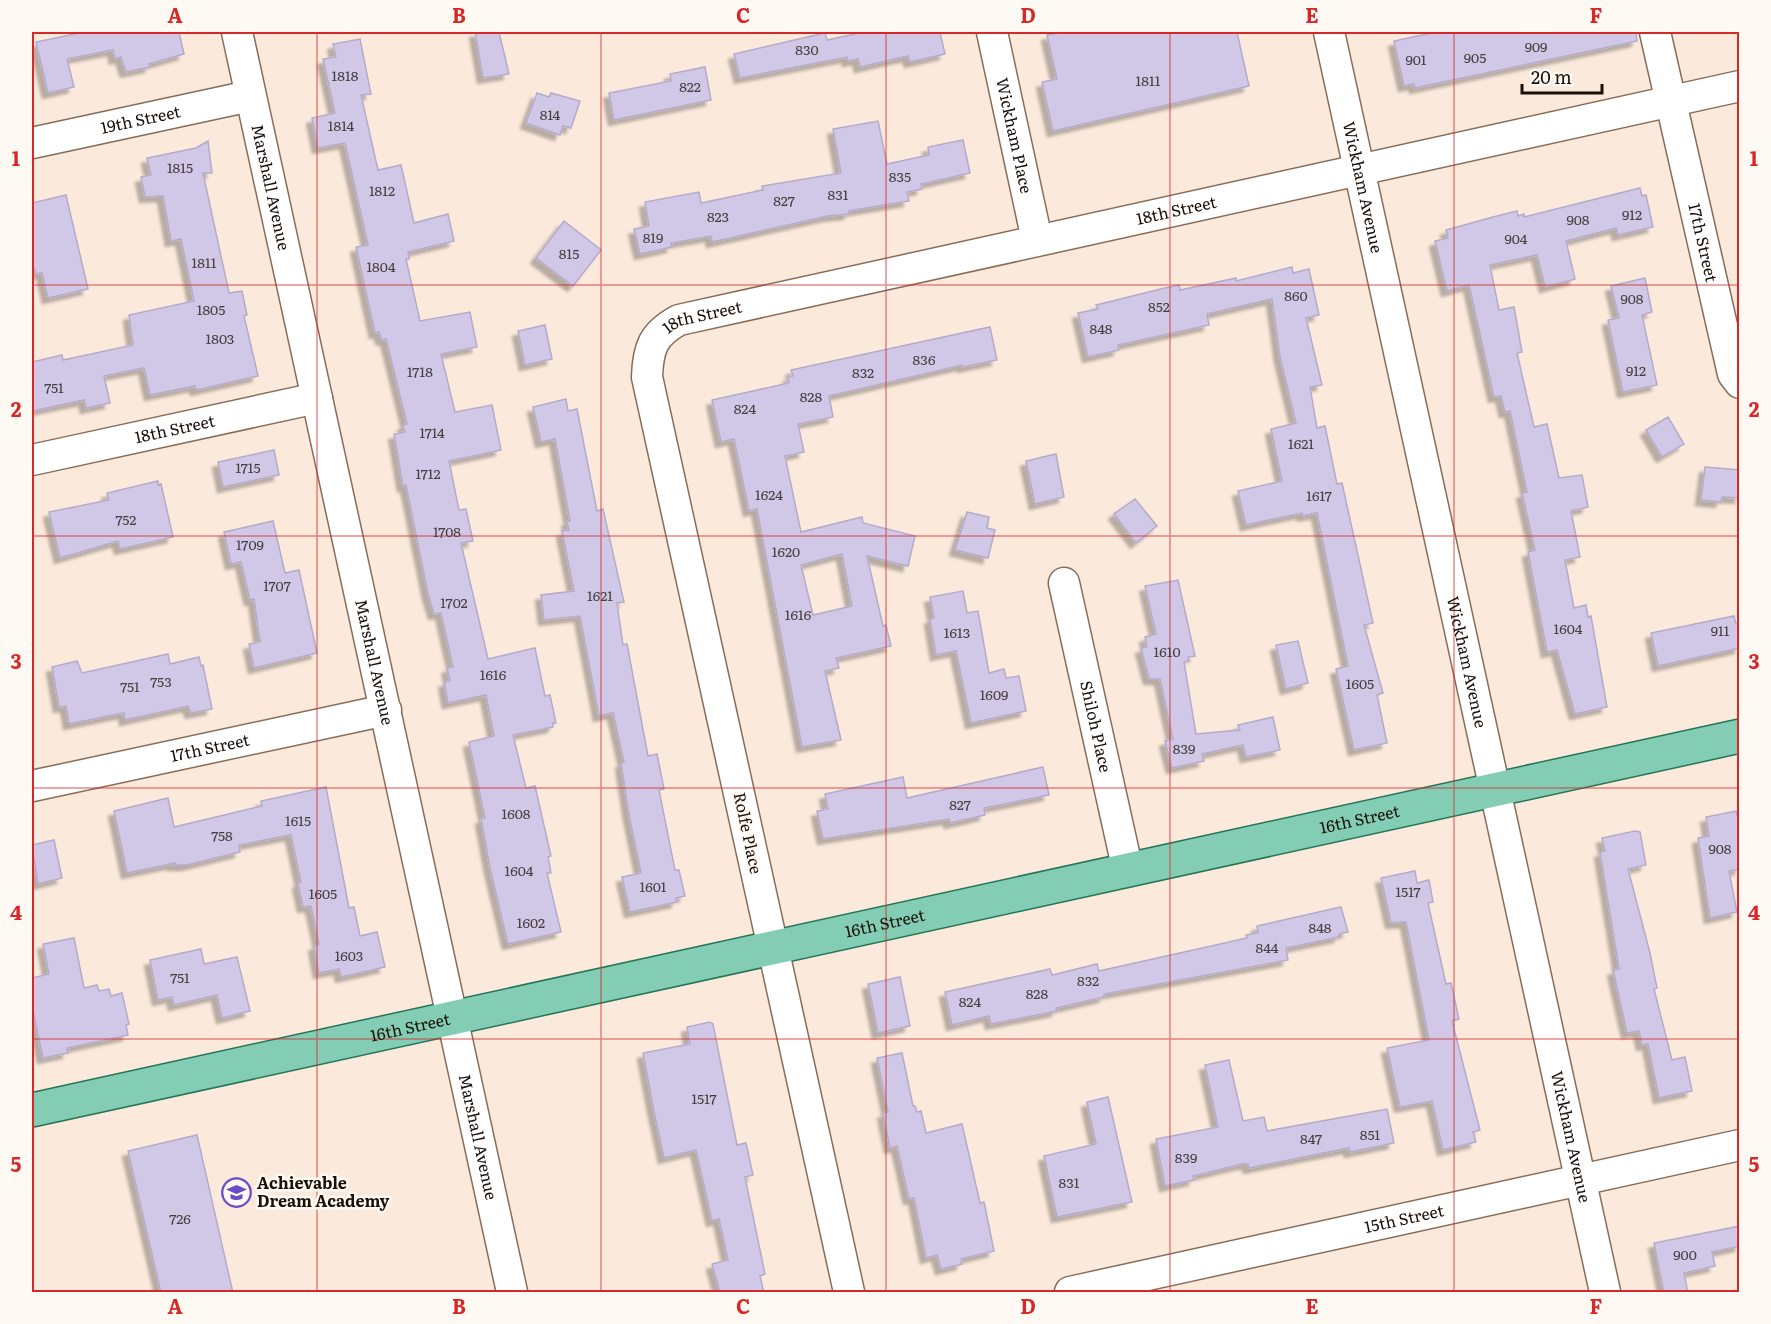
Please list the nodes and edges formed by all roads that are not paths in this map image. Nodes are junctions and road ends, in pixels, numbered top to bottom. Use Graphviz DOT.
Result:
graph roads {
  1 [pos="237,32"];
  2 [pos="992,32"];
  3 [pos="1329,32"];
  4 [pos="1654,32"];
  5 [pos="1740,86"];
  6 [pos="250,96"];
  7 [pos="1671,101"];
  8 [pos="32,143"];
  9 [pos="1359,169"];
  10 [pos="1037,240"];
  11 [pos="647,372"];
  12 [pos="1740,383"];
  13 [pos="317,398"];
  14 [pos="32,460"];
  15 [pos="1064,583"];
  16 [pos="386,710"];
  17 [pos="1740,736"];
  18 [pos="32,786"];
  19 [pos="1495,790"];
  20 [pos="1128,871"];
  21 [pos="773,948"];
  22 [pos="452,1018"];
  23 [pos="32,1110"];
  24 [pos="1740,1144"];
  25 [pos="1580,1179"];
  26 [pos="512,1293"];
  27 [pos="849,1293"];
  28 [pos="1070,1293"];
  29 [pos="1605,1293"];
  1 -- 6 [label="street, Marshall Avenue"];
  2 -- 10 [label="street, Wickham Place"];
  3 -- 9 [label="street, Wickham Avenue"];
  4 -- 7 [label="street"];
  5 -- 7 [label="street, 18th Street"];
  6 -- 8 [label="street, 19th Street"];
  6 -- 13 [label="street, Marshall Avenue"];
  7 -- 9 [label="street, 18th Street"];
  7 -- 12 [label="street, 17th Street"];
  9 -- 10 [label="street, 18th Street"];
  9 -- 19 [label="street, Wickham Avenue"];
  10 -- 11 [label="street, 18th Street"];
  11 -- 21 [label="street, Rolfe Place"];
  13 -- 14 [label="street, 18th Street"];
  13 -- 16 [label="street, Marshall Avenue"];
  15 -- 20 [label="street, Shiloh Place"];
  16 -- 18 [label="street, 17th Street"];
  16 -- 22 [label="street, Marshall Avenue"];
  17 -- 19 [label="main road, 16th Street"];
  19 -- 20 [label="main road, 16th Street"];
  19 -- 25 [label="street, Wickham Avenue"];
  20 -- 21 [label="main road, 16th Street"];
  21 -- 22 [label="main road, 16th Street"];
  21 -- 27 [label="street, Rolfe Place"];
  22 -- 23 [label="main road, 16th Street"];
  22 -- 26 [label="street, Marshall Avenue"];
  24 -- 25 [label="street, 15th Street"];
  25 -- 28 [label="street, 15th Street"];
  25 -- 29 [label="street, Wickham Avenue"];
}
